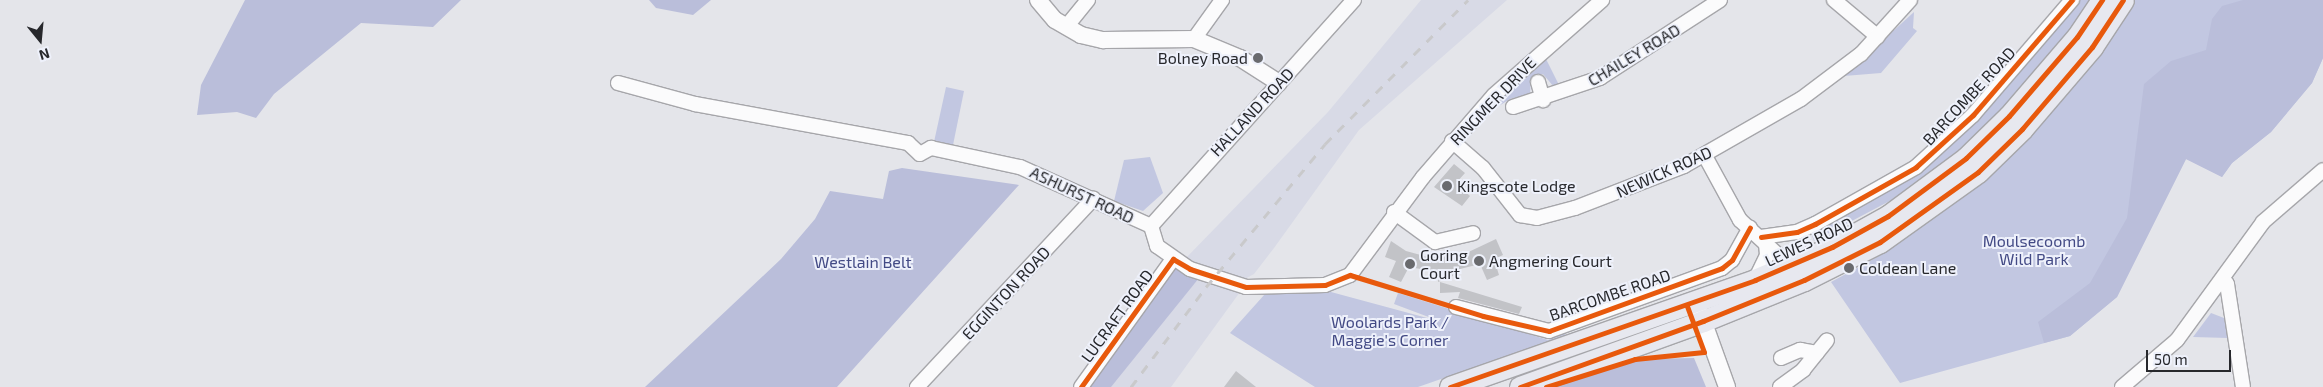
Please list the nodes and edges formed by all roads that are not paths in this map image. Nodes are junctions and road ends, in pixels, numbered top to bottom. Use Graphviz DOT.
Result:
graph roads {
  1 [pos="1038,0"];
  2 [pos="1088,0"];
  3 [pos="1222,0"];
  4 [pos="1354,0"];
  5 [pos="1602,0"];
  6 [pos="1720,0"];
  7 [pos="1834,0"];
  8 [pos="1910,0"];
  9 [pos="2072,0"];
  10 [pos="2102,0"];
  11 [pos="2123,0"];
  12 [pos="1066,27"];
  13 [pos="1878,37"];
  14 [pos="1194,39"];
  15 [pos="1538,82"];
  16 [pos="618,83"];
  17 [pos="1279,83"];
  18 [pos="1543,100"];
  19 [pos="1514,107"];
  20 [pos="1452,141"];
  21 [pos="1705,156"];
  22 [pos="2323,170"];
  23 [pos="1093,199"];
  24 [pos="1394,212"];
  25 [pos="1151,226"];
  26 [pos="1750,228"];
  27 [pos="1473,233"];
  28 [pos="1764,240"];
  29 [pos="1869,248"];
  30 [pos="1173,259"];
  31 [pos="1801,261"];
  32 [pos="1350,275"];
  33 [pos="2223,279"];
  34 [pos="1755,280"];
  35 [pos="2205,305"];
  36 [pos="1456,307"];
  37 [pos="2230,310"];
  38 [pos="1695,313"];
  39 [pos="1826,340"];
  40 [pos="1817,353"];
  41 [pos="1781,358"];
  42 [pos="918,387"];
  43 [pos="1081,387"];
  44 [pos="1450,387"];
  45 [pos="1520,387"];
  46 [pos="1718,387"];
  47 [pos="1727,387"];
  48 [pos="1780,387"];
  49 [pos="2122,387"];
  50 [pos="2243,387"];
  1 -- 12 [label="street"];
  2 -- 12 [label="street"];
  3 -- 14 [label="street"];
  4 -- 17 [label="street, HALLAND ROAD"];
  5 -- 20 [label="street, RINGMER DRIVE"];
  6 -- 18 [label="street, CHAILEY ROAD"];
  7 -- 13 [label="street"];
  8 -- 13 [label="street, NEWICK ROAD"];
  9 -- 28 [label="street, BARCOMBE ROAD"];
  10 -- 31 [label="main road, LEWES ROAD"];
  11 -- 29 [label="main road, LEWES ROAD"];
  12 -- 14 [label="street"];
  13 -- 21 [label="street, NEWICK ROAD"];
  14 -- 17 [label="street"];
  15 -- 18 [label="street"];
  16 -- 23 [label="street, ASHURST ROAD"];
  17 -- 25 [label="street, HALLAND ROAD"];
  18 -- 19 [label="street, CHAILEY ROAD"];
  20 -- 21 [label="street, NEWICK ROAD"];
  20 -- 24 [label="street, RINGMER DRIVE"];
  21 -- 26 [label="street"];
  22 -- 33 [label="street"];
  23 -- 25 [label="street, ASHURST ROAD"];
  23 -- 42 [label="street, EGGINTON ROAD"];
  24 -- 27 [label="street"];
  24 -- 32 [label="street, RINGMER DRIVE"];
  25 -- 30 [label="street, ASHURST ROAD"];
  26 -- 28 [label="street"];
  26 -- 36 [label="street, BARCOMBE ROAD"];
  28 -- 31 [label="street"];
  28 -- 34 [label="street"];
  29 -- 31 [label="main road"];
  29 -- 38 [label="main road, LEWES ROAD"];
  30 -- 32 [label="street, ASHURST ROAD"];
  30 -- 43 [label="street, LUCRAFT ROAD"];
  31 -- 34 [label="main road, LEWES ROAD"];
  33 -- 35 [label="street"];
  33 -- 37 [label="street"];
  34 -- 38 [label="main road, LEWES ROAD"];
  35 -- 37 [label="street"];
  35 -- 49 [label="street"];
  37 -- 50 [label="street"];
  38 -- 44 [label="main road, LEWES ROAD"];
  38 -- 45 [label="main road, LEWES ROAD"];
  38 -- 46 [label="street"];
  38 -- 47 [label="street"];
  39 -- 40 [label="street"];
  40 -- 41 [label="street"];
  40 -- 48 [label="street"];
}
